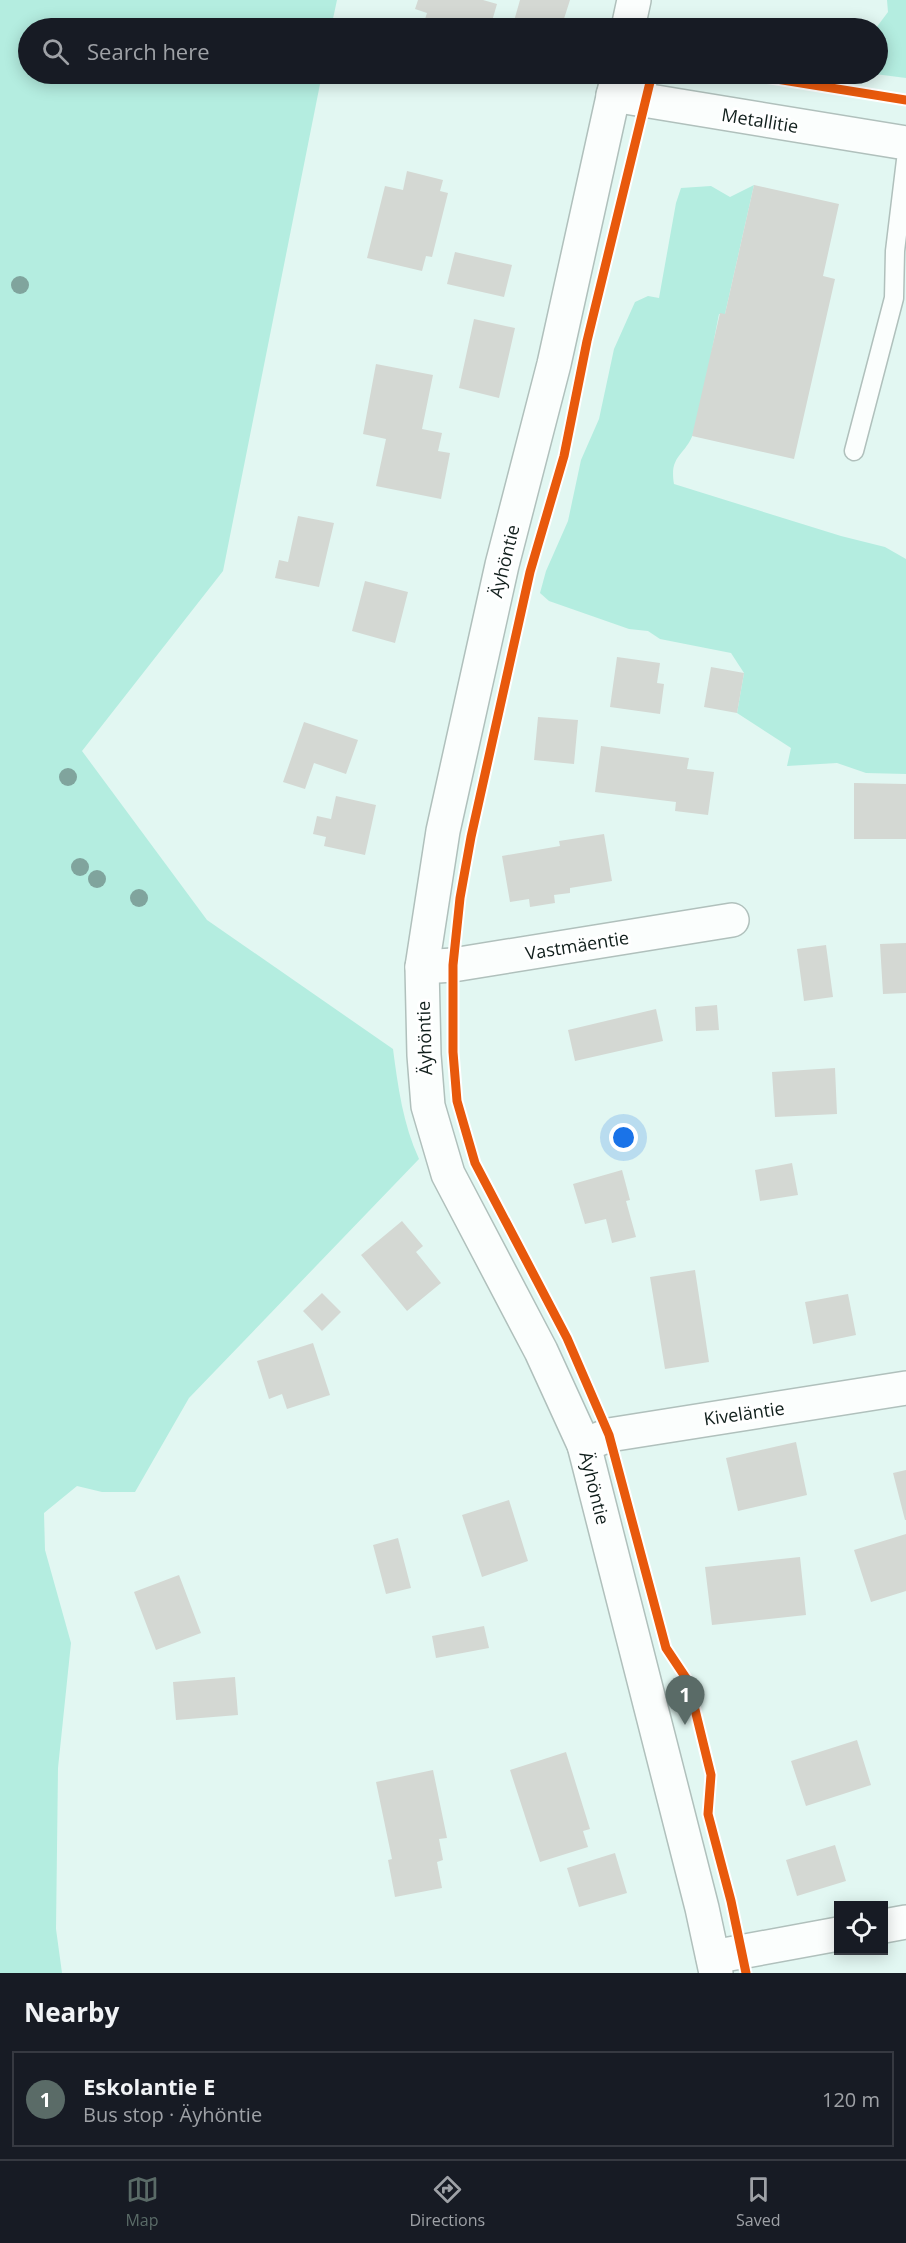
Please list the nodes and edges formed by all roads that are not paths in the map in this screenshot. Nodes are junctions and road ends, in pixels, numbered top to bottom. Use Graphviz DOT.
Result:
graph roads {
  1 [pos="634,0"];
  2 [pos="630,18"];
  3 [pos="616,84"];
  4 [pos="906,143"];
  5 [pos="906,160"];
  6 [pos="854,451"];
  7 [pos="732,920"];
  8 [pos="422,967"];
  9 [pos="906,1388"];
  10 [pos="584,1445"];
  11 [pos="906,1922"];
  12 [pos="888,1925"];
  13 [pos="834,1935"];
  14 [pos="715,1965"];
  1 -- 2 [label="main road"];
  3 -- 4 [label="main road, Metallitie"];
  3 -- 8 [label="main road, Äyhöntie"];
  5 -- 6 [label="lane"];
  7 -- 8 [label="main road, Vastmäentie"];
  8 -- 10 [label="main road, Äyhöntie"];
  9 -- 10 [label="main road, Kiveläntie"];
  10 -- 14 [label="main road, Äyhöntie"];
  11 -- 12 [label="main road"];
  13 -- 14 [label="main road"];
}
